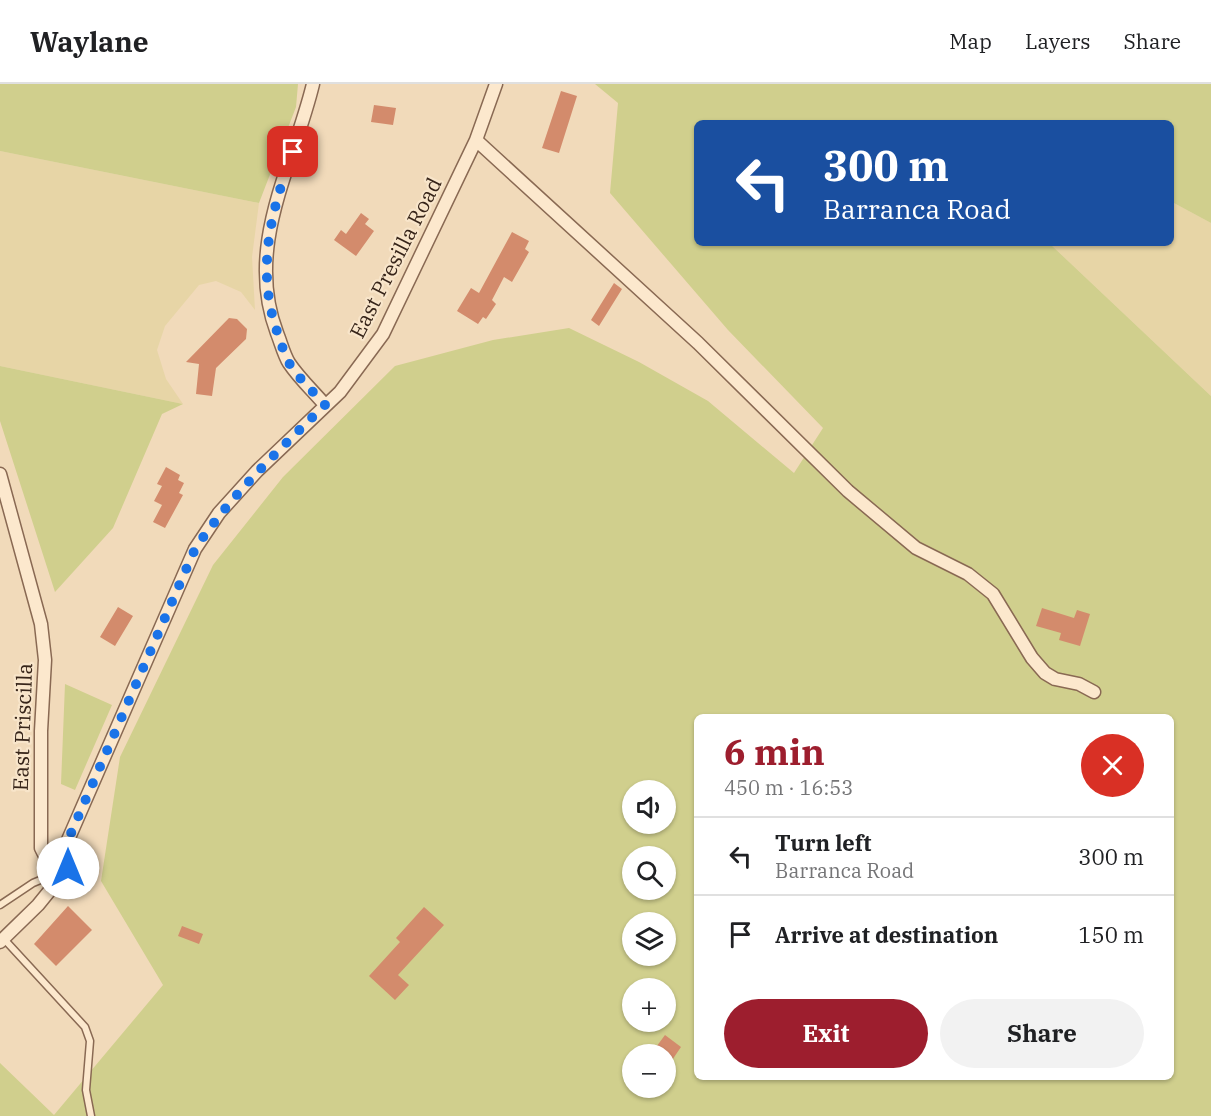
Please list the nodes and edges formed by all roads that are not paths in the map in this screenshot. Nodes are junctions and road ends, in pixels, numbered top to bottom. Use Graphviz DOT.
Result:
graph roads {
  1 [pos="313,84"];
  2 [pos="496,84"];
  3 [pos="476,140"];
  4 [pos="325,405"];
  5 [pos="0,474"];
  6 [pos="1094,692"];
  7 [pos="68,868"];
  8 [pos="0,905"];
  9 [pos="2,940"];
  10 [pos="90,1116"];
  1 -- 4 [label="street"];
  2 -- 3 [label="street, East Presilla Road"];
  3 -- 4 [label="street, East Presilla Road"];
  3 -- 6 [label="street"];
  4 -- 7 [label="street, East Presilla Road"];
  5 -- 7 [label="street, East Priscilla"];
  7 -- 8 [label="lane"];
  7 -- 9 [label="street"];
  9 -- 10 [label="lane"];
}
